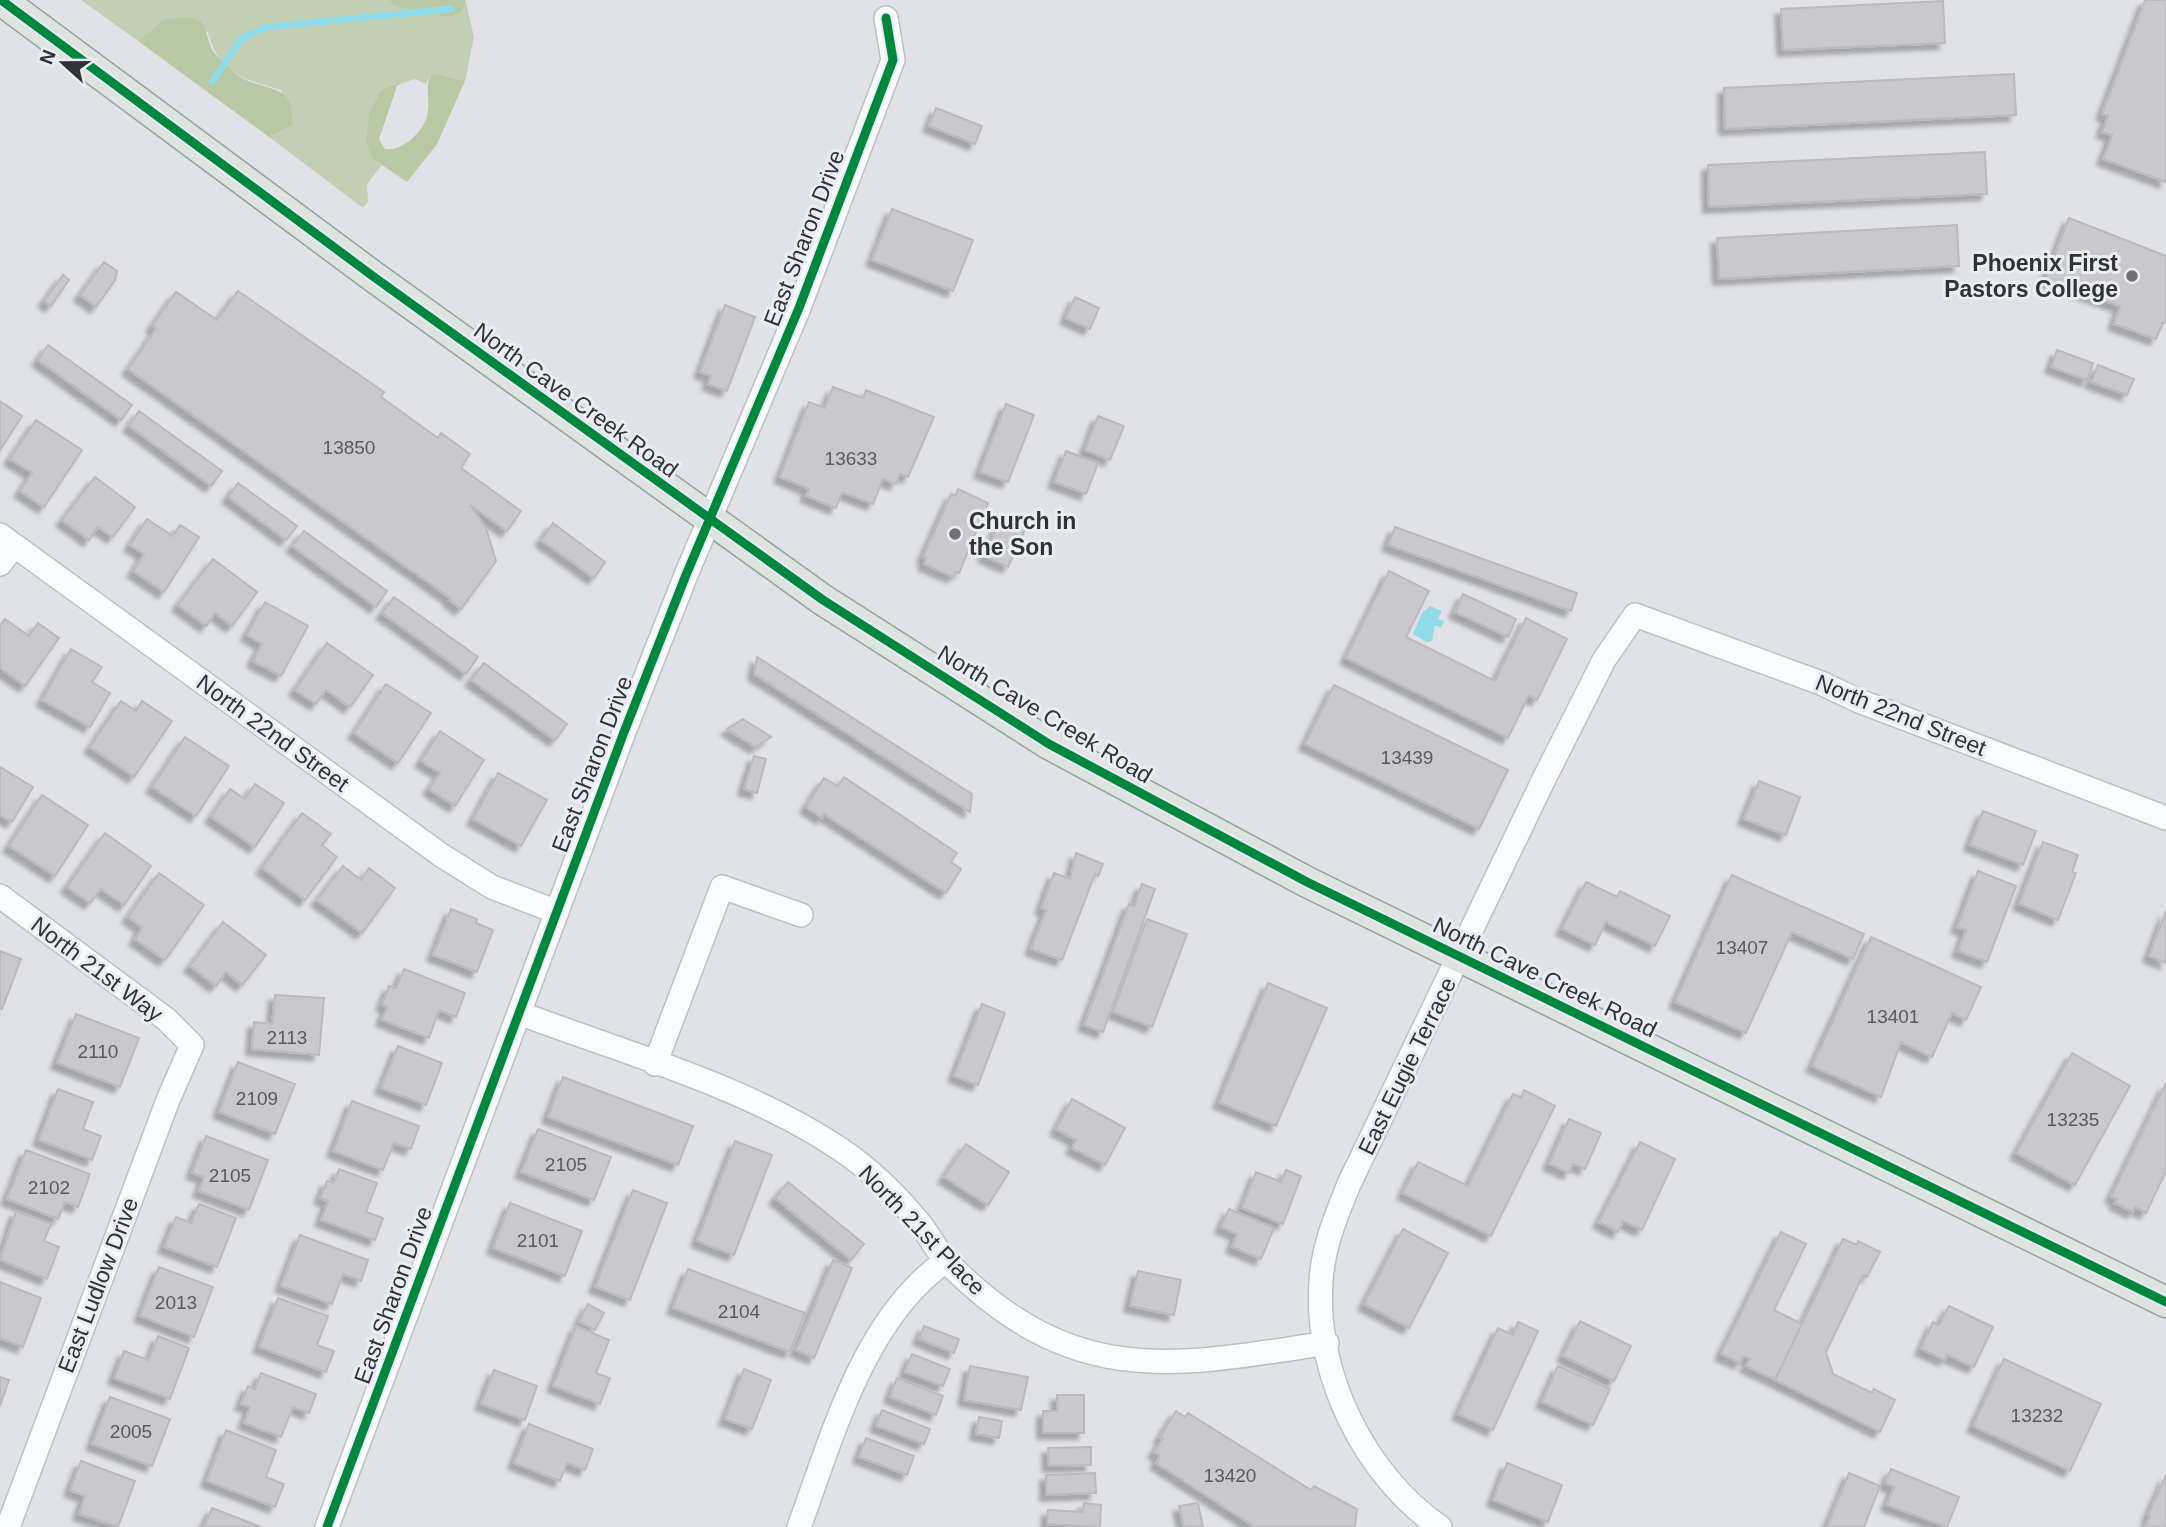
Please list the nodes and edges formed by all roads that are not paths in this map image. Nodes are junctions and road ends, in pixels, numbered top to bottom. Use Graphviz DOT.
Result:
graph roads {
  1 [pos="1,0"];
  2 [pos="886,18"];
  3 [pos="710,519"];
  4 [pos="7,541"];
  5 [pos="0,564"];
  6 [pos="1635,615"];
  7 [pos="2166,818"];
  8 [pos="0,896"];
  9 [pos="557,912"];
  10 [pos="801,915"];
  11 [pos="1461,956"];
  12 [pos="519,1013"];
  13 [pos="192,1045"];
  14 [pos="654,1064"];
  15 [pos="946,1261"];
  16 [pos="2166,1302"];
  17 [pos="1326,1343"];
  18 [pos="8,1527"];
  19 [pos="327,1527"];
  20 [pos="799,1527"];
  21 [pos="1440,1527"];
  1 -- 3 [label="main road, North Cave Creek Road"];
  2 -- 3 [label="street, East Sharon Drive"];
  3 -- 9 [label="street, East Sharon Drive"];
  3 -- 11 [label="main road, North Cave Creek Road"];
  4 -- 5 [label="street"];
  4 -- 9 [label="street, North 22nd Street"];
  6 -- 7 [label="street, North 22nd Street"];
  6 -- 11 [label="street, East Eugie Terrace"];
  8 -- 13 [label="street, North 21st Way"];
  9 -- 12 [label="street, East Sharon Drive"];
  10 -- 14 [label="street"];
  11 -- 16 [label="main road, North Cave Creek Road"];
  11 -- 17 [label="street, East Eugie Terrace"];
  12 -- 14 [label="street, North 21st Place"];
  12 -- 19 [label="street, East Sharon Drive"];
  13 -- 18 [label="street, East Ludlow Drive"];
  14 -- 15 [label="street, North 21st Place"];
  15 -- 17 [label="street, North 21st Place"];
  15 -- 20 [label="street"];
  17 -- 21 [label="street"];
}
